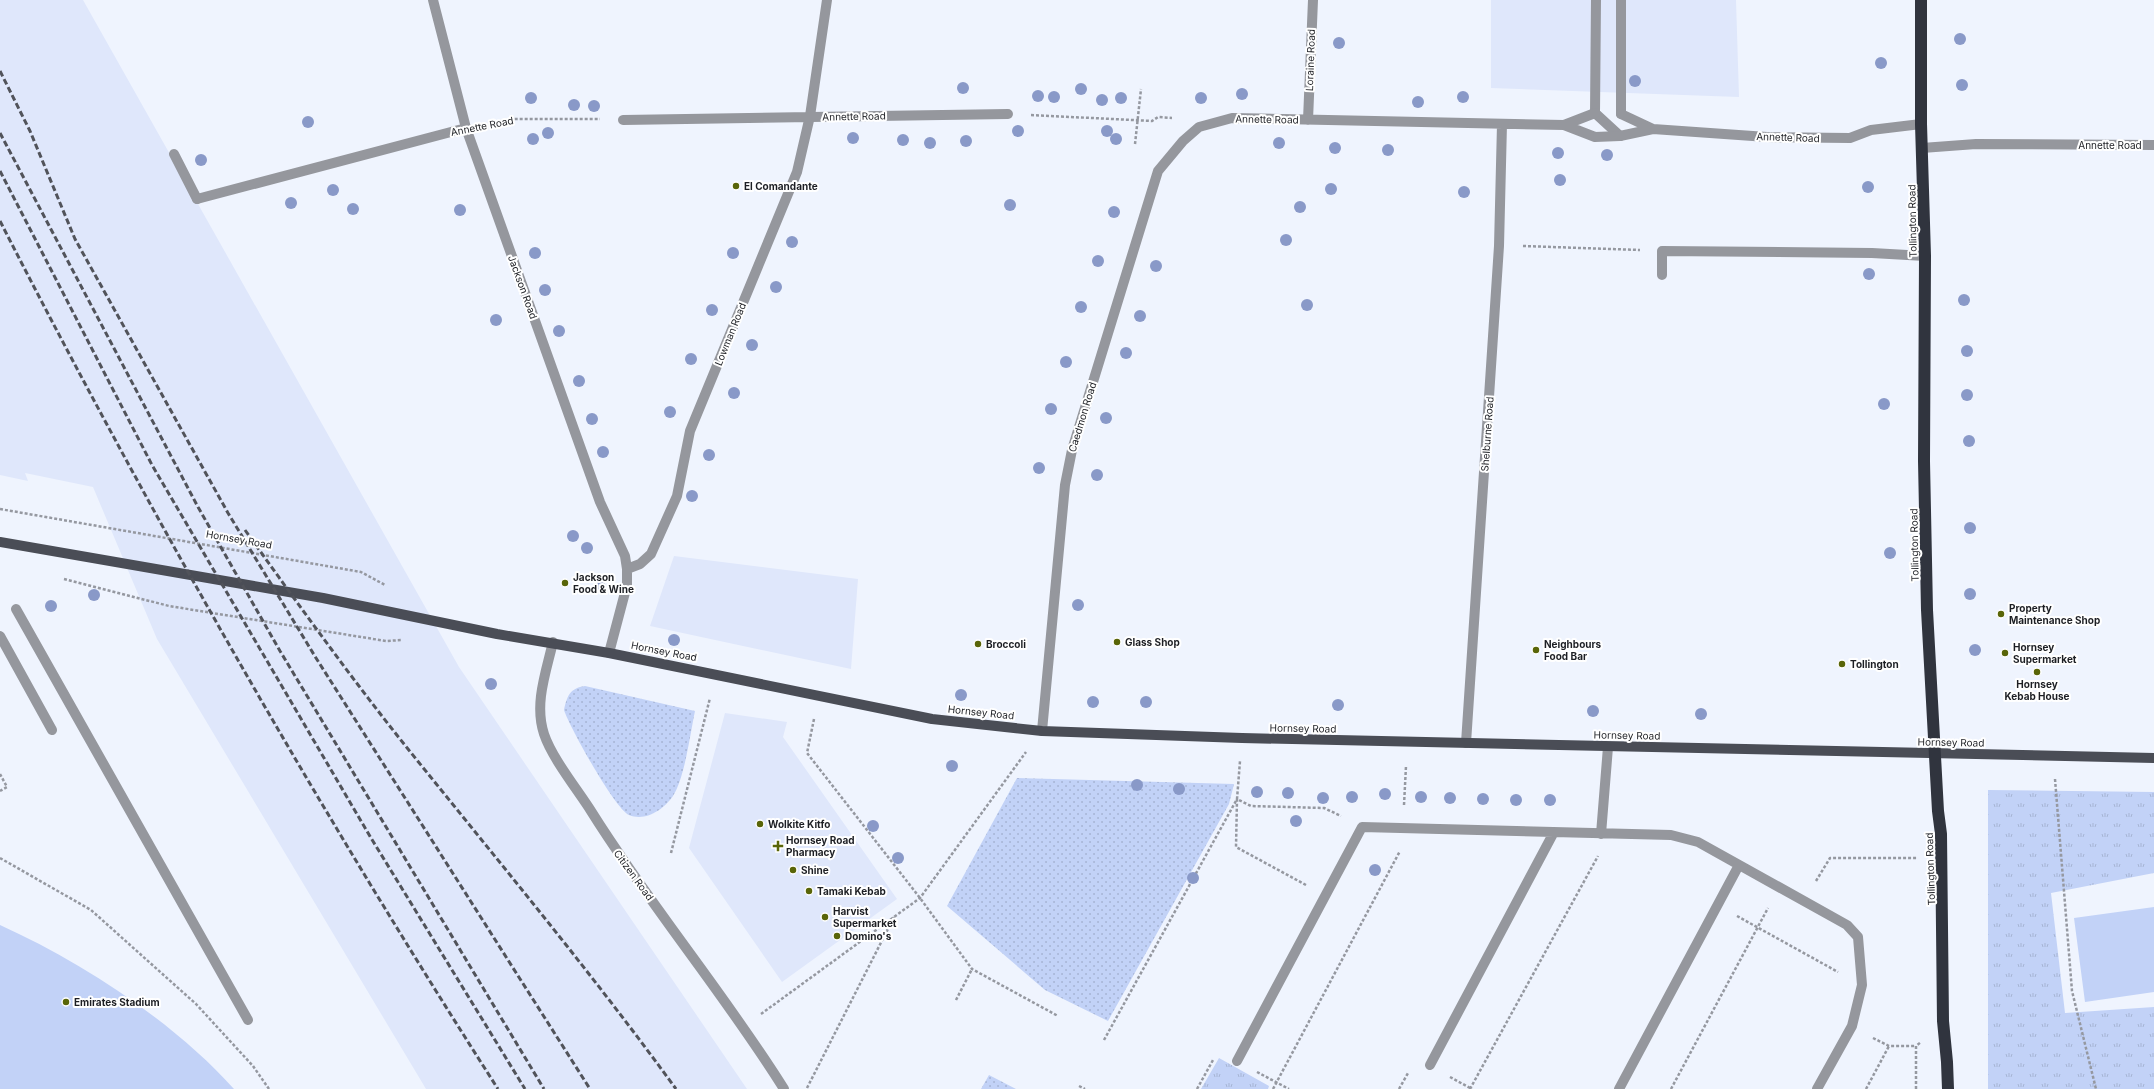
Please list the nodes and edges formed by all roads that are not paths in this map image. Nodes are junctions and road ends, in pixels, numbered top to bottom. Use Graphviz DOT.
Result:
graph roads {
  1 [pos="433,0"];
  2 [pos="827,0"];
  3 [pos="1313,0"];
  4 [pos="1596,0"];
  5 [pos="1621,0"];
  6 [pos="1921,0"];
  7 [pos="1595,113"];
  8 [pos="1008,114"];
  9 [pos="810,116"];
  10 [pos="623,120"];
  11 [pos="1308,120"];
  12 [pos="1502,124"];
  13 [pos="1920,124"];
  14 [pos="1564,126"];
  15 [pos="1199,127"];
  16 [pos="466,128"];
  17 [pos="1653,128"];
  18 [pos="1620,136"];
  19 [pos="2154,145"];
  20 [pos="1922,148"];
  21 [pos="174,154"];
  22 [pos="1925,256"];
  23 [pos="1662,275"];
  24 [pos="0,542"];
  25 [pos="627,569"];
  26 [pos="16,609"];
  27 [pos="0,636"];
  28 [pos="553,642"];
  29 [pos="609,653"];
  30 [pos="52,730"];
  31 [pos="1042,731"];
  32 [pos="1466,743"];
  33 [pos="1608,747"];
  34 [pos="1936,754"];
  35 [pos="2154,758"];
  36 [pos="1554,832"];
  37 [pos="1601,834"];
  38 [pos="1740,865"];
  39 [pos="248,1020"];
  40 [pos="1237,1061"];
  41 [pos="1430,1066"];
  42 [pos="784,1089"];
  43 [pos="1619,1089"];
  44 [pos="1818,1089"];
  45 [pos="1948,1089"];
  1 -- 16 [label="street, Jackson Road"];
  2 -- 9 [label="street, Lowman Road"];
  3 -- 11 [label="street, Loraine Road"];
  4 -- 7 [label="street"];
  5 -- 17 [label="street, Annette Road"];
  6 -- 13 [label="highway, Tollington Road"];
  7 -- 14 [label="street, Annette Road"];
  7 -- 18 [label="street"];
  8 -- 9 [label="street, Annette Road"];
  9 -- 10 [label="street, Annette Road"];
  9 -- 25 [label="street, Lowman Road"];
  11 -- 12 [label="street, Annette Road"];
  11 -- 15 [label="street, Annette Road"];
  12 -- 14 [label="street, Annette Road"];
  12 -- 32 [label="street, Shelburne Road"];
  13 -- 17 [label="street, Annette Road"];
  13 -- 20 [label="highway, Tollington Road"];
  14 -- 18 [label="street, Annette Road"];
  15 -- 31 [label="street, Caedmon Road"];
  16 -- 21 [label="street, Annette Road"];
  16 -- 25 [label="street, Jackson Road"];
  17 -- 18 [label="street, Annette Road"];
  19 -- 20 [label="street, Annette Road"];
  20 -- 22 [label="highway, Tollington Road"];
  22 -- 23 [label="street"];
  22 -- 34 [label="highway, Tollington Road"];
  24 -- 28 [label="main road, Hornsey Road"];
  25 -- 29 [label="street"];
  26 -- 39 [label="street"];
  27 -- 30 [label="street"];
  28 -- 29 [label="main road, Hornsey Road"];
  28 -- 42 [label="street, Citizen Road"];
  29 -- 31 [label="main road, Hornsey Road"];
  31 -- 32 [label="main road, Hornsey Road"];
  32 -- 33 [label="main road, Hornsey Road"];
  33 -- 34 [label="main road, Hornsey Road"];
  33 -- 37 [label="street"];
  34 -- 35 [label="main road, Hornsey Road"];
  34 -- 45 [label="highway, Tollington Road"];
  36 -- 37 [label="street"];
  36 -- 40 [label="street"];
  36 -- 41 [label="street"];
  37 -- 38 [label="street"];
  38 -- 43 [label="street"];
  38 -- 44 [label="street"];
}
